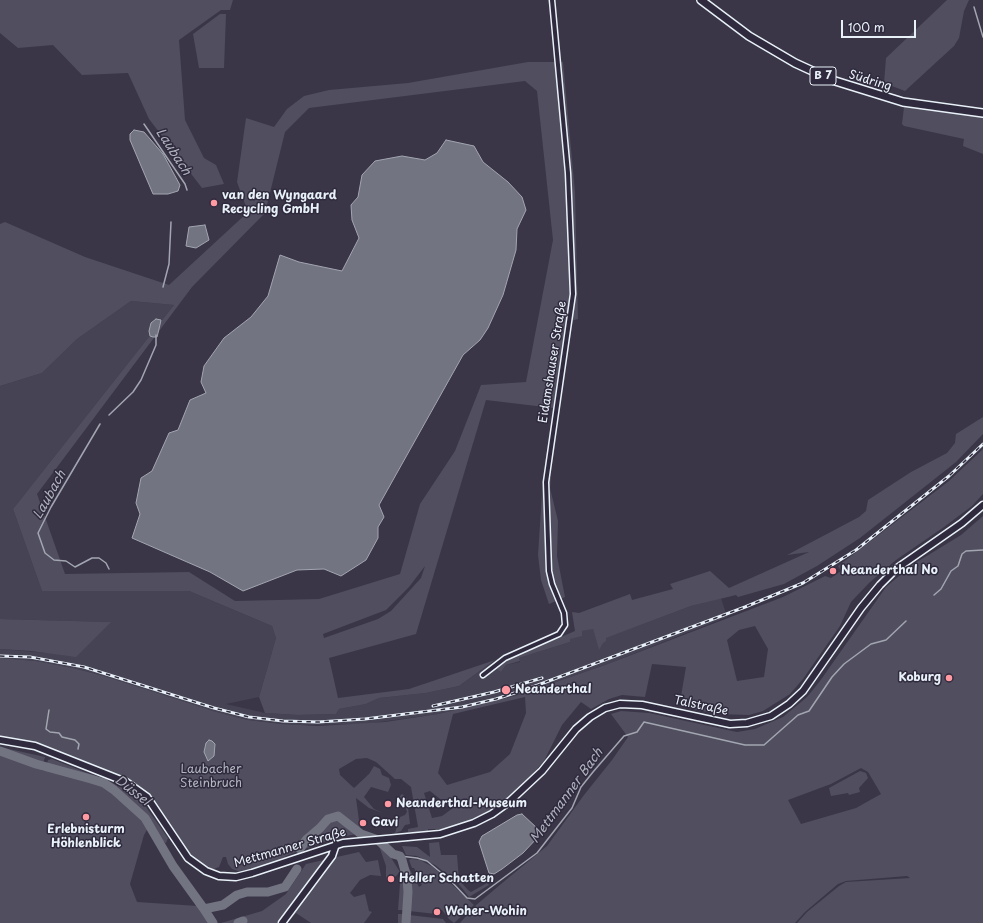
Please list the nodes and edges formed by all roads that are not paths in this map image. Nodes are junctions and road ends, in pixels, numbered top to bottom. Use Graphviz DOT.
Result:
graph roads {
  1 [pos="552,0"];
  2 [pos="701,0"];
  3 [pos="983,113"];
  4 [pos="983,504"];
  5 [pos="483,675"];
  6 [pos="0,740"];
  7 [pos="372,840"];
  8 [pos="336,844"];
  9 [pos="282,923"];
  1 -- 5 [label="street, Eidamshauser Straße"];
  2 -- 3 [label="main road, Südring / B 7"];
  4 -- 7 [label="main road, Talstraße"];
  6 -- 8 [label="main road, Mettmanner Straße"];
  7 -- 8 [label="main road, Mettmanner Straße"];
  8 -- 9 [label="main road"];
}
